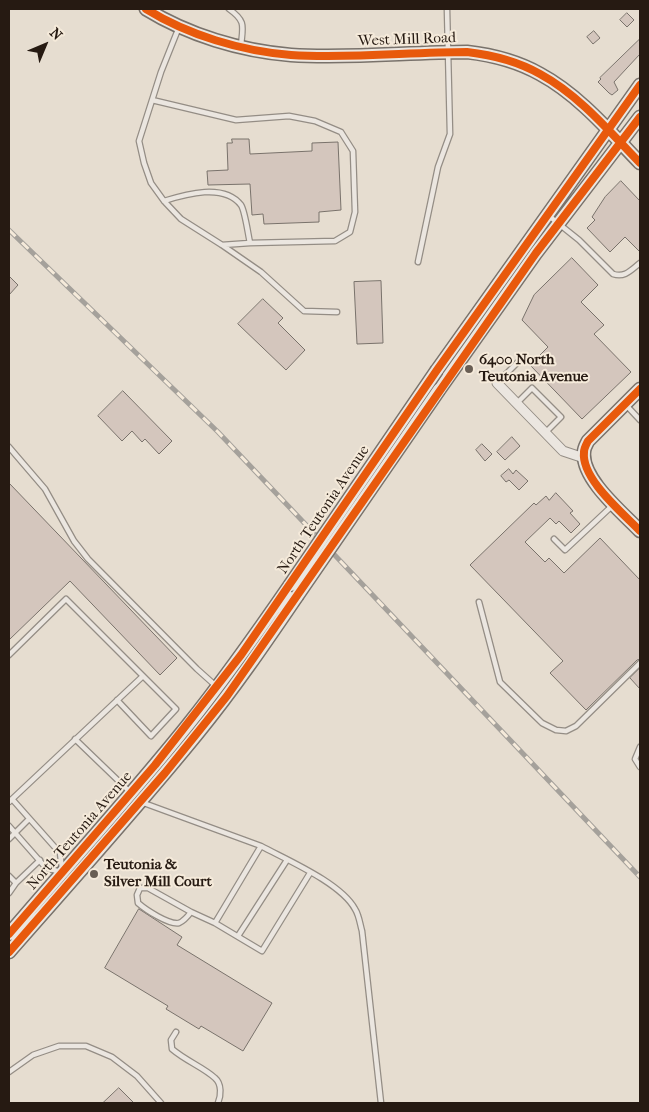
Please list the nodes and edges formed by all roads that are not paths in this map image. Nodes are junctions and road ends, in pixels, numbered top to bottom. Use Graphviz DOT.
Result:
graph roads {
  1 [pos="146,9"];
  2 [pos="229,9"];
  3 [pos="447,9"];
  4 [pos="180,26"];
  5 [pos="241,47"];
  6 [pos="448,52"];
  7 [pos="640,85"];
  8 [pos="152,100"];
  9 [pos="640,117"];
  10 [pos="608,130"];
  11 [pos="620,143"];
  12 [pos="640,163"];
  13 [pos="164,201"];
  14 [pos="548,215"];
  15 [pos="559,222"];
  16 [pos="250,243"];
  17 [pos="222,245"];
  18 [pos="418,262"];
  19 [pos="640,263"];
  20 [pos="337,312"];
  21 [pos="521,360"];
  22 [pos="497,383"];
  23 [pos="640,389"];
  24 [pos="516,403"];
  25 [pos="625,404"];
  26 [pos="640,420"];
  27 [pos="545,433"];
  28 [pos="9,447"];
  29 [pos="584,458"];
  30 [pos="614,504"];
  31 [pos="640,531"];
  32 [pos="554,539"];
  33 [pos="479,602"];
  34 [pos="9,655"];
  35 [pos="640,663"];
  36 [pos="143,676"];
  37 [pos="222,691"];
  38 [pos="117,700"];
  39 [pos="75,739"];
  40 [pos="640,747"];
  41 [pos="640,767"];
  42 [pos="136,797"];
  43 [pos="10,800"];
  44 [pos="29,819"];
  45 [pos="9,826"];
  46 [pos="15,833"];
  47 [pos="9,839"];
  48 [pos="261,846"];
  49 [pos="40,860"];
  50 [pos="287,860"];
  51 [pos="310,873"];
  52 [pos="9,876"];
  53 [pos="67,876"];
  54 [pos="16,883"];
  55 [pos="9,893"];
  56 [pos="191,912"];
  57 [pos="215,923"];
  58 [pos="9,934"];
  59 [pos="238,936"];
  60 [pos="9,952"];
  61 [pos="176,1032"];
  62 [pos="9,1072"];
  63 [pos="161,1103"];
  64 [pos="218,1103"];
  65 [pos="381,1103"];
  1 -- 4 [label="main road, West Mill Road"];
  2 -- 5 [label="lane"];
  3 -- 6 [label="lane"];
  4 -- 5 [label="main road, West Mill Road"];
  4 -- 8 [label="lane"];
  5 -- 6 [label="main road, West Mill Road"];
  6 -- 10 [label="main road, West Mill Road"];
  6 -- 18 [label="lane"];
  7 -- 10 [label="main road, North Teutonia Avenue"];
  8 -- 13 [label="lane"];
  8 -- 16 [label="lane"];
  9 -- 11 [label="main road, North Teutonia Avenue"];
  10 -- 11 [label="main road, West Mill Road"];
  10 -- 14 [label="main road, North Teutonia Avenue"];
  11 -- 12 [label="main road, West Mill Road"];
  11 -- 15 [label="main road, North Teutonia Avenue"];
  13 -- 16 [label="lane"];
  13 -- 17 [label="lane"];
  14 -- 15 [label="lane"];
  14 -- 37 [label="main road, North Teutonia Avenue, bridge"];
  15 -- 19 [label="lane"];
  15 -- 37 [label="main road, North Teutonia Avenue, bridge"];
  16 -- 17 [label="lane"];
  17 -- 20 [label="lane"];
  21 -- 22 [label="lane"];
  22 -- 24 [label="street"];
  23 -- 25 [label="main road"];
  24 -- 27 [label="street"];
  24 -- 27 [label="lane"];
  25 -- 26 [label="lane"];
  25 -- 29 [label="main road"];
  27 -- 29 [label="street"];
  28 -- 37 [label="lane"];
  29 -- 30 [label="main road"];
  30 -- 31 [label="main road"];
  30 -- 32 [label="lane"];
  33 -- 35 [label="lane"];
  34 -- 36 [label="lane"];
  36 -- 38 [label="lane"];
  36 -- 38 [label="lane"];
  37 -- 42 [label="main road, North Teutonia Avenue"];
  38 -- 39 [label="lane"];
  39 -- 42 [label="lane"];
  39 -- 43 [label="lane"];
  40 -- 41 [label="lane"];
  42 -- 48 [label="lane"];
  42 -- 53 [label="main road, North Teutonia Avenue"];
  43 -- 44 [label="lane"];
  44 -- 46 [label="lane"];
  44 -- 53 [label="lane"];
  45 -- 46 [label="lane"];
  46 -- 47 [label="lane"];
  46 -- 49 [label="lane"];
  48 -- 50 [label="lane"];
  48 -- 57 [label="lane"];
  49 -- 53 [label="lane"];
  49 -- 54 [label="lane"];
  50 -- 51 [label="lane"];
  50 -- 59 [label="lane"];
  51 -- 59 [label="lane"];
  51 -- 65 [label="lane"];
  52 -- 54 [label="lane"];
  53 -- 58 [label="main road, North Teutonia Avenue"];
  53 -- 60 [label="main road, North Teutonia Avenue"];
  54 -- 55 [label="lane"];
  56 -- 56 [label="lane"];
  56 -- 57 [label="lane"];
  57 -- 59 [label="lane"];
  61 -- 64 [label="lane"];
  62 -- 63 [label="lane"];
}
